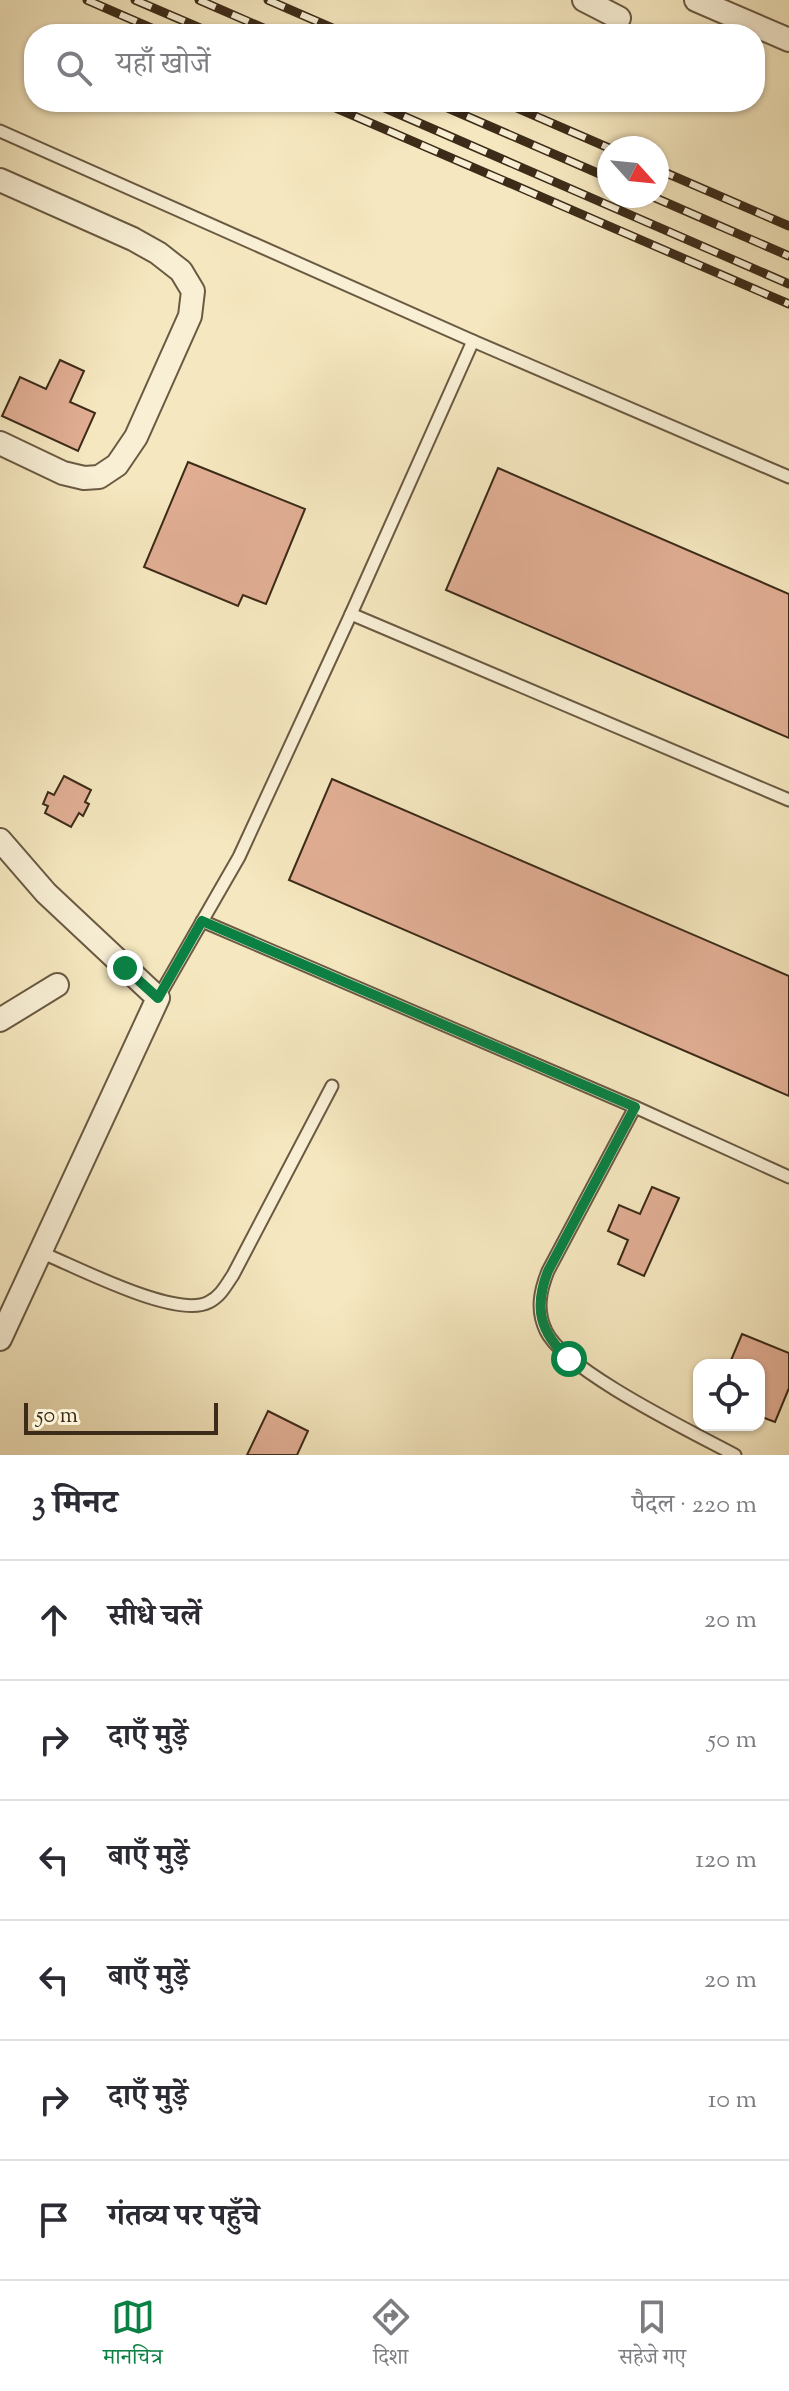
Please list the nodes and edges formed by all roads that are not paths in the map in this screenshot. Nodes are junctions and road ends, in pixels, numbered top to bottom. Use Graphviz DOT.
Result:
graph roads {
  1 [pos="584,0"];
  2 [pos="696,0"];
  3 [pos="619,18"];
  4 [pos="752,24"];
  5 [pos="765,30"];
  6 [pos="789,40"];
  7 [pos="0,131"];
  8 [pos="0,180"];
  9 [pos="473,341"];
  10 [pos="0,443"];
  11 [pos="789,477"];
  12 [pos="351,614"];
  13 [pos="789,800"];
  14 [pos="0,840"];
  15 [pos="202,921"];
  16 [pos="57,985"];
  17 [pos="158,998"];
  18 [pos="0,1020"];
  19 [pos="332,1086"];
  20 [pos="635,1107"];
  21 [pos="789,1177"];
  22 [pos="40,1252"];
  23 [pos="0,1339"];
  24 [pos="735,1455"];
  1 -- 3 [label="street"];
  2 -- 4 [label="street"];
  5 -- 6 [label="street"];
  7 -- 9 [label="lane"];
  8 -- 10 [label="street"];
  9 -- 11 [label="lane"];
  9 -- 12 [label="lane"];
  12 -- 13 [label="lane"];
  12 -- 15 [label="lane"];
  14 -- 17 [label="street"];
  15 -- 17 [label="lane"];
  15 -- 20 [label="lane"];
  16 -- 18 [label="street"];
  17 -- 22 [label="street"];
  19 -- 22 [label="lane"];
  20 -- 21 [label="lane"];
  20 -- 24 [label="lane"];
  22 -- 23 [label="street"];
}
